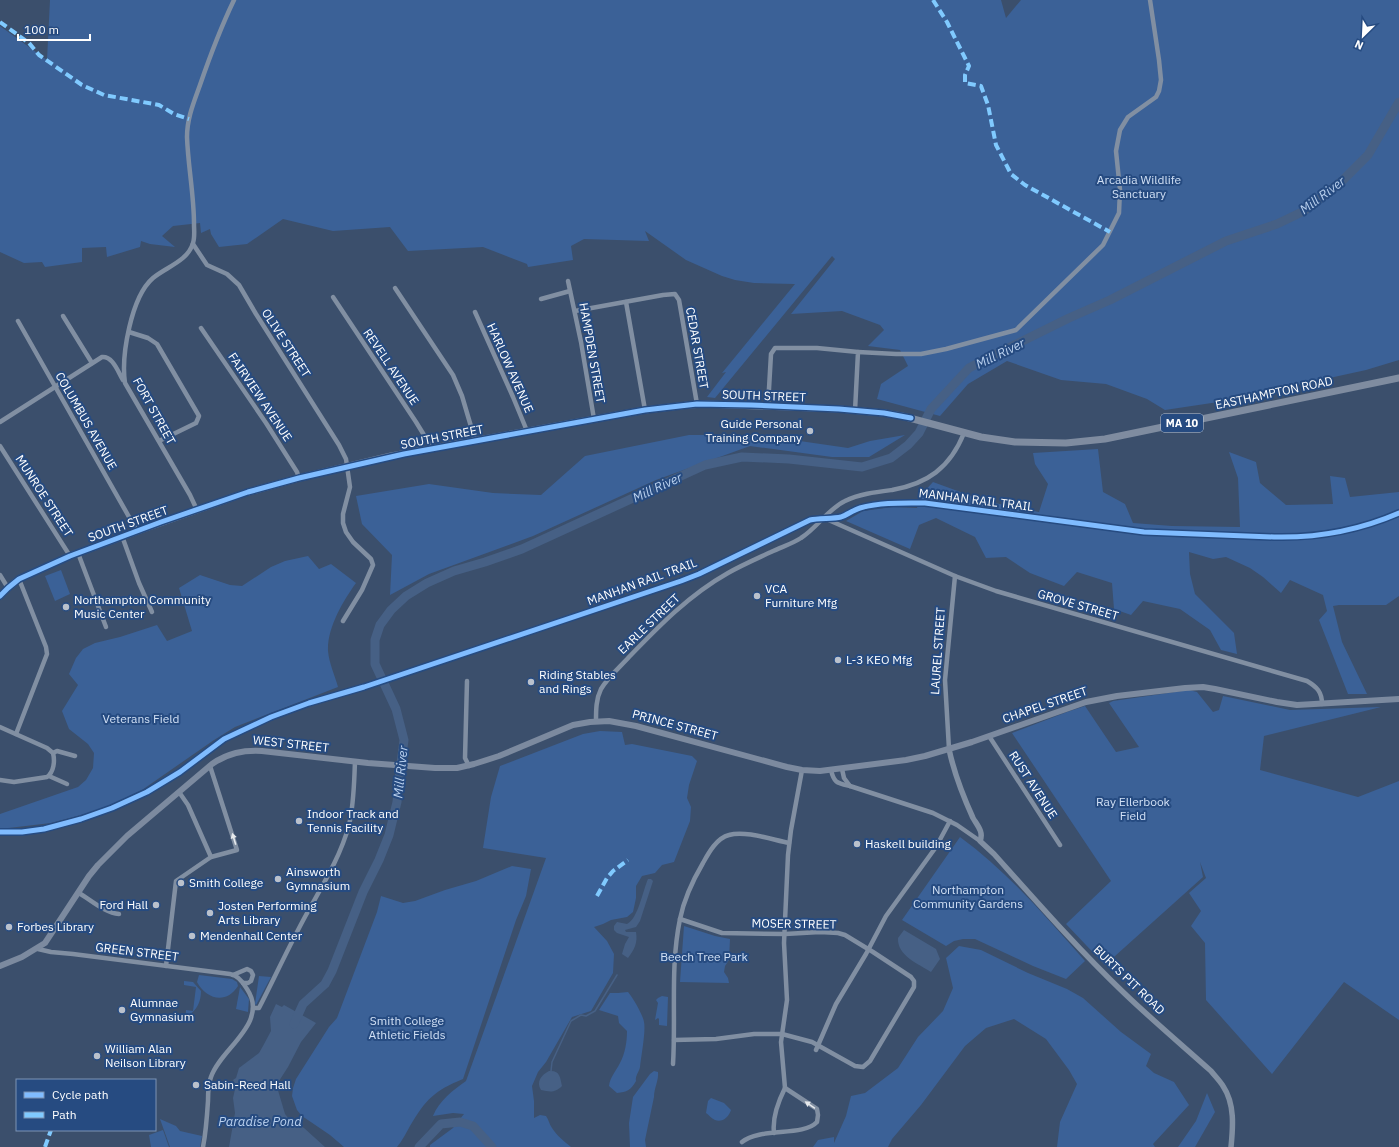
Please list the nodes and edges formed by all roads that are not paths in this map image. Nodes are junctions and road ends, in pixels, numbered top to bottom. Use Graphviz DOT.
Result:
graph roads {
  1 [pos="234,0"];
  2 [pos="1150,0"];
  3 [pos="193,244"];
  4 [pos="568,281"];
  5 [pos="395,288"];
  6 [pos="570,291"];
  7 [pos="333,297"];
  8 [pos="541,299"];
  9 [pos="626,302"];
  10 [pos="575,311"];
  11 [pos="475,312"];
  12 [pos="63,316"];
  13 [pos="18,321"];
  14 [pos="201,328"];
  15 [pos="129,332"];
  16 [pos="858,352"];
  17 [pos="92,363"];
  18 [pos="1399,378"];
  19 [pos="125,383"];
  20 [pos="55,387"];
  21 [pos="697,404"];
  22 [pos="768,406"];
  23 [pos="645,410"];
  24 [pos="855,410"];
  25 [pos="594,419"];
  26 [pos="0,422"];
  27 [pos="527,431"];
  28 [pos="964,434"];
  29 [pos="475,440"];
  30 [pos="159,441"];
  31 [pos="0,446"];
  32 [pos="432,448"];
  33 [pos="347,467"];
  34 [pos="299,478"];
  35 [pos="197,510"];
  36 [pos="824,518"];
  37 [pos="137,531"];
  38 [pos="122,536"];
  39 [pos="78,553"];
  40 [pos="70,556"];
  41 [pos="0,575"];
  42 [pos="955,576"];
  43 [pos="19,580"];
  44 [pos="8,588"];
  45 [pos="0,596"];
  46 [pos="152,612"];
  47 [pos="343,621"];
  48 [pos="106,628"];
  49 [pos="467,681"];
  50 [pos="1399,699"];
  51 [pos="1322,704"];
  52 [pos="596,721"];
  53 [pos="0,727"];
  54 [pos="16,734"];
  55 [pos="989,736"];
  56 [pos="543,738"];
  57 [pos="949,749"];
  58 [pos="53,753"];
  59 [pos="75,756"];
  60 [pos="355,762"];
  61 [pos="210,766"];
  62 [pos="469,766"];
  63 [pos="842,769"];
  64 [pos="802,770"];
  65 [pos="831,770"];
  66 [pos="50,776"];
  67 [pos="0,780"];
  68 [pos="67,784"];
  69 [pos="850,786"];
  70 [pos="179,792"];
  71 [pos="950,821"];
  72 [pos="980,841"];
  73 [pos="789,843"];
  74 [pos="1060,845"];
  75 [pos="211,858"];
  76 [pos="79,893"];
  77 [pos="119,914"];
  78 [pos="680,919"];
  79 [pos="785,934"];
  80 [pos="38,948"];
  81 [pos="868,949"];
  82 [pos="0,966"];
  83 [pos="166,966"];
  84 [pos="234,975"];
  85 [pos="243,983"];
  86 [pos="252,1008"];
  87 [pos="782,1034"];
  88 [pos="674,1040"];
  89 [pos="818,1045"];
  90 [pos="816,1050"];
  91 [pos="673,1064"];
  92 [pos="785,1088"];
  93 [pos="774,1133"];
  94 [pos="742,1142"];
  95 [pos="203,1147"];
  96 [pos="1231,1147"];
  1 -- 3 [label="street"];
  2 -- 16 [label="street"];
  3 -- 15 [label="street, FORT STREET"];
  3 -- 33 [label="street, OLIVE STREET"];
  4 -- 6 [label="street, HAMPDEN STREET"];
  5 -- 29 [label="street"];
  6 -- 8 [label="street, HAMPDEN STREET"];
  6 -- 10 [label="street, HAMPDEN STREET"];
  7 -- 32 [label="street, REVELL AVENUE"];
  9 -- 10 [label="street"];
  9 -- 21 [label="street, CEDAR STREET"];
  9 -- 23 [label="street"];
  10 -- 25 [label="street, HAMPDEN STREET"];
  11 -- 27 [label="street, HARLOW AVENUE"];
  12 -- 17 [label="street"];
  13 -- 20 [label="street, COLUMBUS AVENUE"];
  14 -- 34 [label="street, FAIRVIEW AVENUE"];
  15 -- 19 [label="street, FORT STREET"];
  15 -- 30 [label="street"];
  16 -- 22 [label="street"];
  16 -- 24 [label="street"];
  17 -- 19 [label="street"];
  17 -- 20 [label="street"];
  18 -- 28 [label="main road, EASTHAMPTON ROAD / MA 10"];
  19 -- 30 [label="street, FORT STREET"];
  20 -- 26 [label="street"];
  20 -- 37 [label="street, COLUMBUS AVENUE"];
  21 -- 22 [label="main road, SOUTH STREET / MA 10"];
  21 -- 23 [label="main road, SOUTH STREET / MA 10"];
  22 -- 24 [label="main road, SOUTH STREET / MA 10"];
  23 -- 25 [label="main road, SOUTH STREET / MA 10"];
  24 -- 28 [label="main road, SOUTH STREET / MA 10"];
  25 -- 27 [label="main road, SOUTH STREET / MA 10"];
  27 -- 29 [label="main road, SOUTH STREET / MA 10"];
  28 -- 36 [label="street, EARLE STREET"];
  29 -- 32 [label="main road, SOUTH STREET / MA 10"];
  30 -- 35 [label="street, FORT STREET"];
  31 -- 40 [label="street, MUNROE STREET"];
  32 -- 33 [label="main road, SOUTH STREET / MA 10"];
  33 -- 34 [label="main road, SOUTH STREET / MA 10"];
  33 -- 47 [label="street, OLIVE STREET"];
  34 -- 35 [label="main road, SOUTH STREET / MA 10"];
  35 -- 37 [label="main road, SOUTH STREET / MA 10"];
  36 -- 42 [label="street, GROVE STREET"];
  36 -- 52 [label="street, EARLE STREET"];
  37 -- 38 [label="main road, SOUTH STREET / MA 10"];
  38 -- 39 [label="main road, SOUTH STREET / MA 10"];
  38 -- 46 [label="street"];
  39 -- 40 [label="main road, SOUTH STREET / MA 10"];
  39 -- 48 [label="street"];
  40 -- 43 [label="main road, SOUTH STREET / MA 10"];
  41 -- 44 [label="street"];
  42 -- 51 [label="street, GROVE STREET"];
  42 -- 57 [label="street, LAUREL STREET"];
  43 -- 44 [label="main road, SOUTH STREET / MA 10"];
  43 -- 54 [label="street"];
  44 -- 45 [label="main road, SOUTH STREET / MA 10"];
  49 -- 62 [label="street"];
  50 -- 51 [label="main road, CHAPEL STREET"];
  51 -- 55 [label="main road, CHAPEL STREET"];
  52 -- 56 [label="main road, PRINCE STREET"];
  52 -- 64 [label="main road, PRINCE STREET"];
  53 -- 54 [label="street"];
  54 -- 58 [label="street"];
  55 -- 57 [label="main road, CHAPEL STREET"];
  55 -- 74 [label="street, RUST AVENUE"];
  56 -- 62 [label="main road, WEST STREET"];
  57 -- 63 [label="main road, CHAPEL STREET"];
  57 -- 72 [label="street, LAUREL STREET"];
  58 -- 59 [label="street"];
  58 -- 66 [label="street"];
  60 -- 61 [label="main road, WEST STREET"];
  60 -- 62 [label="main road, WEST STREET"];
  60 -- 86 [label="street"];
  61 -- 70 [label="main road, WEST STREET"];
  75 -- 61 [label="street, one-way"];
  63 -- 65 [label="main road, CHAPEL STREET"];
  63 -- 69 [label="street"];
  64 -- 65 [label="main road, CHAPEL STREET"];
  64 -- 73 [label="street"];
  65 -- 69 [label="street"];
  66 -- 67 [label="street"];
  66 -- 68 [label="street"];
  69 -- 71 [label="street"];
  70 -- 75 [label="street"];
  70 -- 76 [label="main road, WEST STREET"];
  71 -- 72 [label="street"];
  71 -- 81 [label="street"];
  72 -- 96 [label="street, BURTS PIT ROAD"];
  73 -- 78 [label="street"];
  73 -- 79 [label="street"];
  75 -- 83 [label="street"];
  76 -- 77 [label="street"];
  76 -- 80 [label="main road, WEST STREET"];
  78 -- 79 [label="street, MOSER STREET"];
  78 -- 88 [label="street"];
  79 -- 81 [label="street, MOSER STREET"];
  79 -- 87 [label="street"];
  80 -- 82 [label="main road, WEST STREET"];
  80 -- 83 [label="street, GREEN STREET"];
  81 -- 89 [label="street"];
  81 -- 89 [label="street, MOSER STREET"];
  83 -- 84 [label="street, GREEN STREET"];
  84 -- 85 [label="street"];
  84 -- 85 [label="street, GREEN STREET"];
  85 -- 86 [label="street"];
  86 -- 95 [label="street"];
  87 -- 88 [label="street"];
  87 -- 89 [label="street"];
  87 -- 92 [label="street"];
  88 -- 91 [label="street"];
  89 -- 90 [label="street"];
  92 -- 93 [label="street"];
  93 -- 92 [label="street, one-way"];
  93 -- 94 [label="street"];
}
